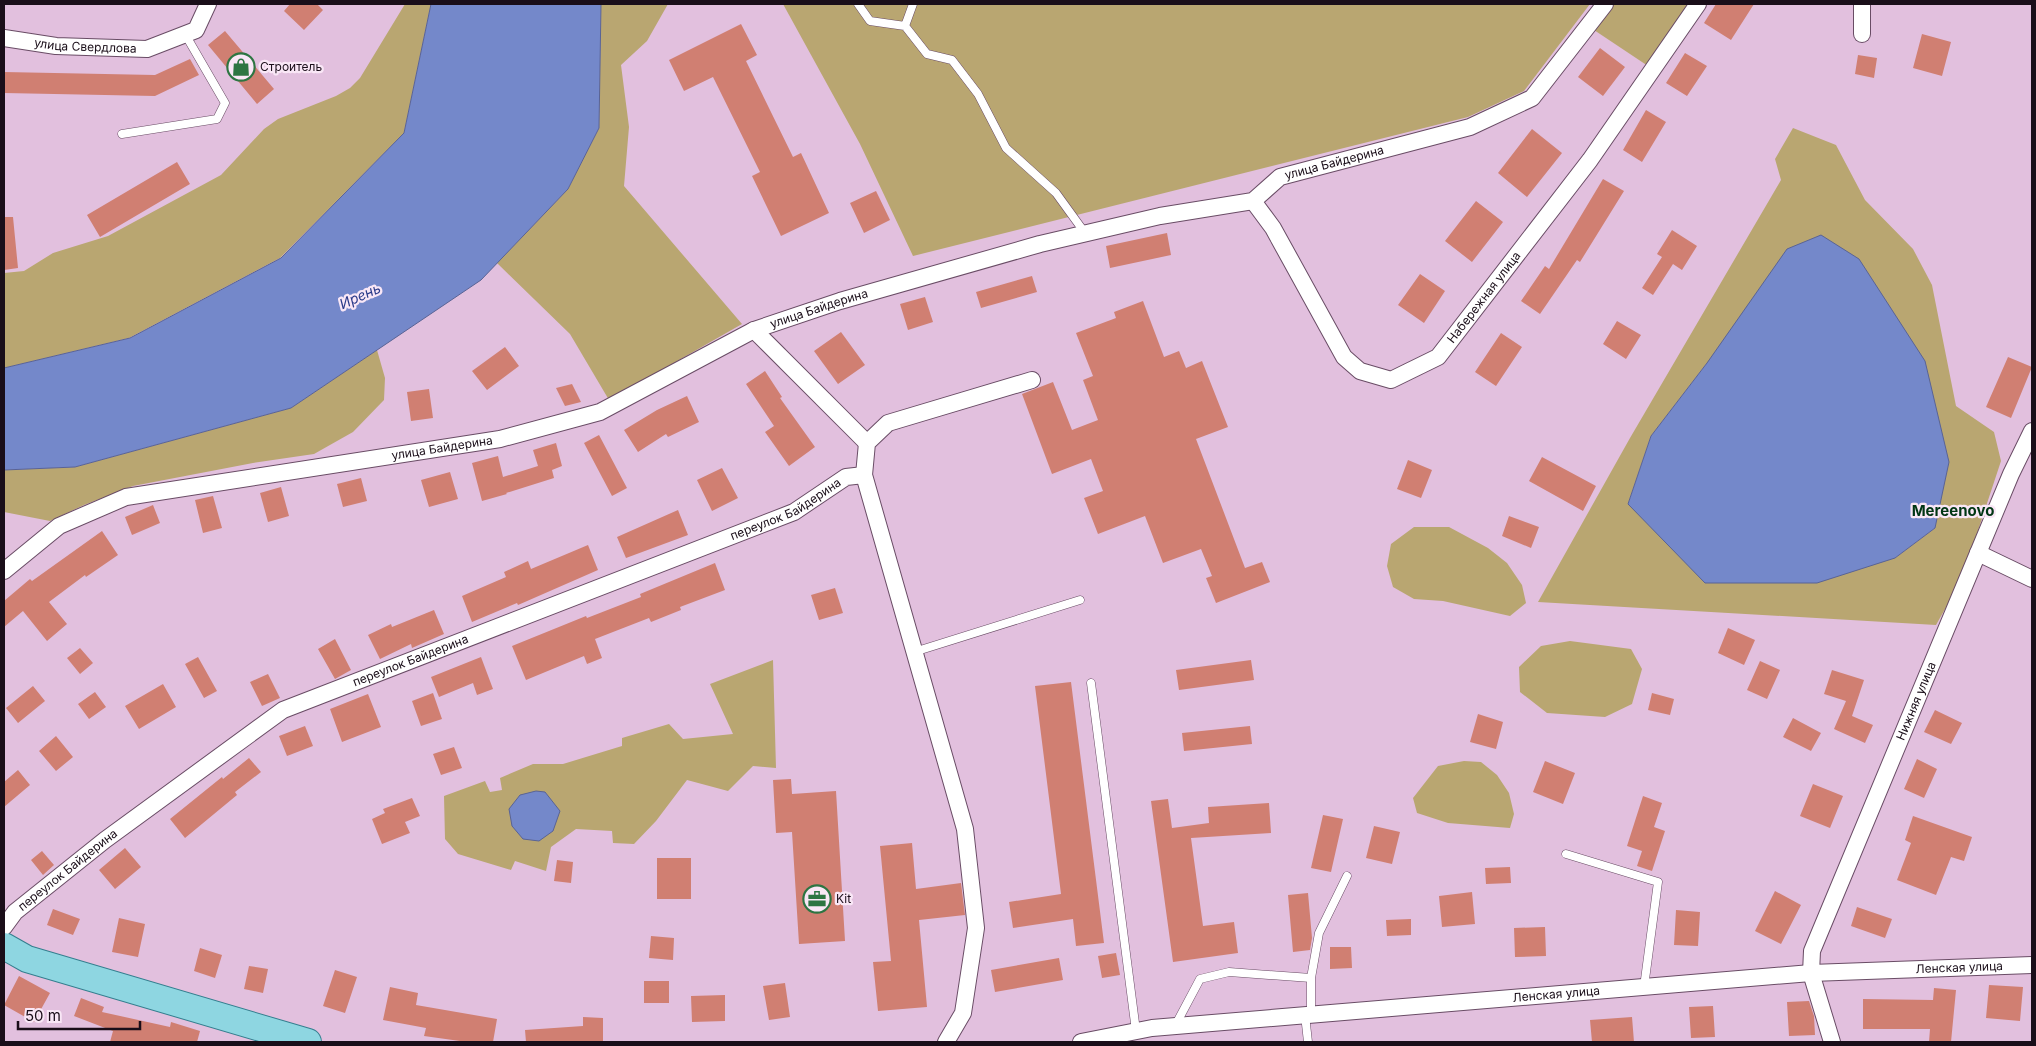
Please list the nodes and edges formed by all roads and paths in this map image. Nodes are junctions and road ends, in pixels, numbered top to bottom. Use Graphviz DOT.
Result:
graph roads {
  1 [pos="208,4"];
  2 [pos="858,4"];
  3 [pos="912,4"];
  4 [pos="1605,4"];
  5 [pos="1698,4"];
  6 [pos="1862,4"];
  7 [pos="905,26"];
  8 [pos="185,34"];
  9 [pos="1862,34"];
  10 [pos="4,38"];
  11 [pos="122,134"];
  12 [pos="1252,201"];
  13 [pos="1085,233"];
  14 [pos="754,330"];
  15 [pos="1032,380"];
  16 [pos="2032,431"];
  17 [pos="867,443"];
  18 [pos="864,475"];
  19 [pos="1978,553"];
  20 [pos="4,571"];
  21 [pos="2032,579"];
  22 [pos="1080,600"];
  23 [pos="914,652"];
  24 [pos="1092,683"];
  25 [pos="1566,854"];
  26 [pos="1347,876"];
  27 [pos="4,927"];
  28 [pos="4,946"];
  29 [pos="2032,965"];
  30 [pos="1811,973"];
  31 [pos="1311,978"];
  32 [pos="1644,987"];
  33 [pos="1308,1015"];
  34 [pos="1175,1026"];
  35 [pos="1136,1031"];
  36 [pos="308,1042"];
  37 [pos="946,1042"];
  38 [pos="1081,1042"];
  39 [pos="1308,1042"];
  40 [pos="1832,1042"];
  1 -- 8 [label="street, улица Свердлова"];
  2 -- 7 [label="lane"];
  3 -- 7 [label="lane"];
  4 -- 12 [label="street, улица Байдерина"];
  5 -- 12 [label="street, Набережная улица"];
  6 -- 9 [label="street"];
  7 -- 13 [label="lane"];
  8 -- 10 [label="street, улица Свердлова"];
  8 -- 11 [label="lane"];
  12 -- 13 [label="street, улица Байдерина"];
  13 -- 14 [label="street, улица Байдерина"];
  14 -- 17 [label="street"];
  14 -- 20 [label="street, улица Байдерина"];
  15 -- 17 [label="street"];
  16 -- 19 [label="street, Нижняя улица"];
  17 -- 18 [label="street"];
  18 -- 23 [label="street"];
  18 -- 27 [label="street, переулок Байдерина"];
  19 -- 21 [label="street"];
  19 -- 30 [label="street, Нижняя улица"];
  22 -- 23 [label="lane"];
  23 -- 37 [label="street"];
  24 -- 35 [label="lane"];
  25 -- 32 [label="lane"];
  26 -- 31 [label="lane"];
  28 -- 36 [label="main road"];
  29 -- 30 [label="street, Ленская улица"];
  30 -- 32 [label="street, Ленская улица"];
  30 -- 40 [label="street"];
  31 -- 33 [label="lane"];
  31 -- 34 [label="lane"];
  32 -- 33 [label="street, Ленская улица"];
  33 -- 34 [label="street, Ленская улица"];
  33 -- 39 [label="lane"];
  34 -- 35 [label="street, Ленская улица"];
  35 -- 38 [label="street, Ленская улица"];
}
